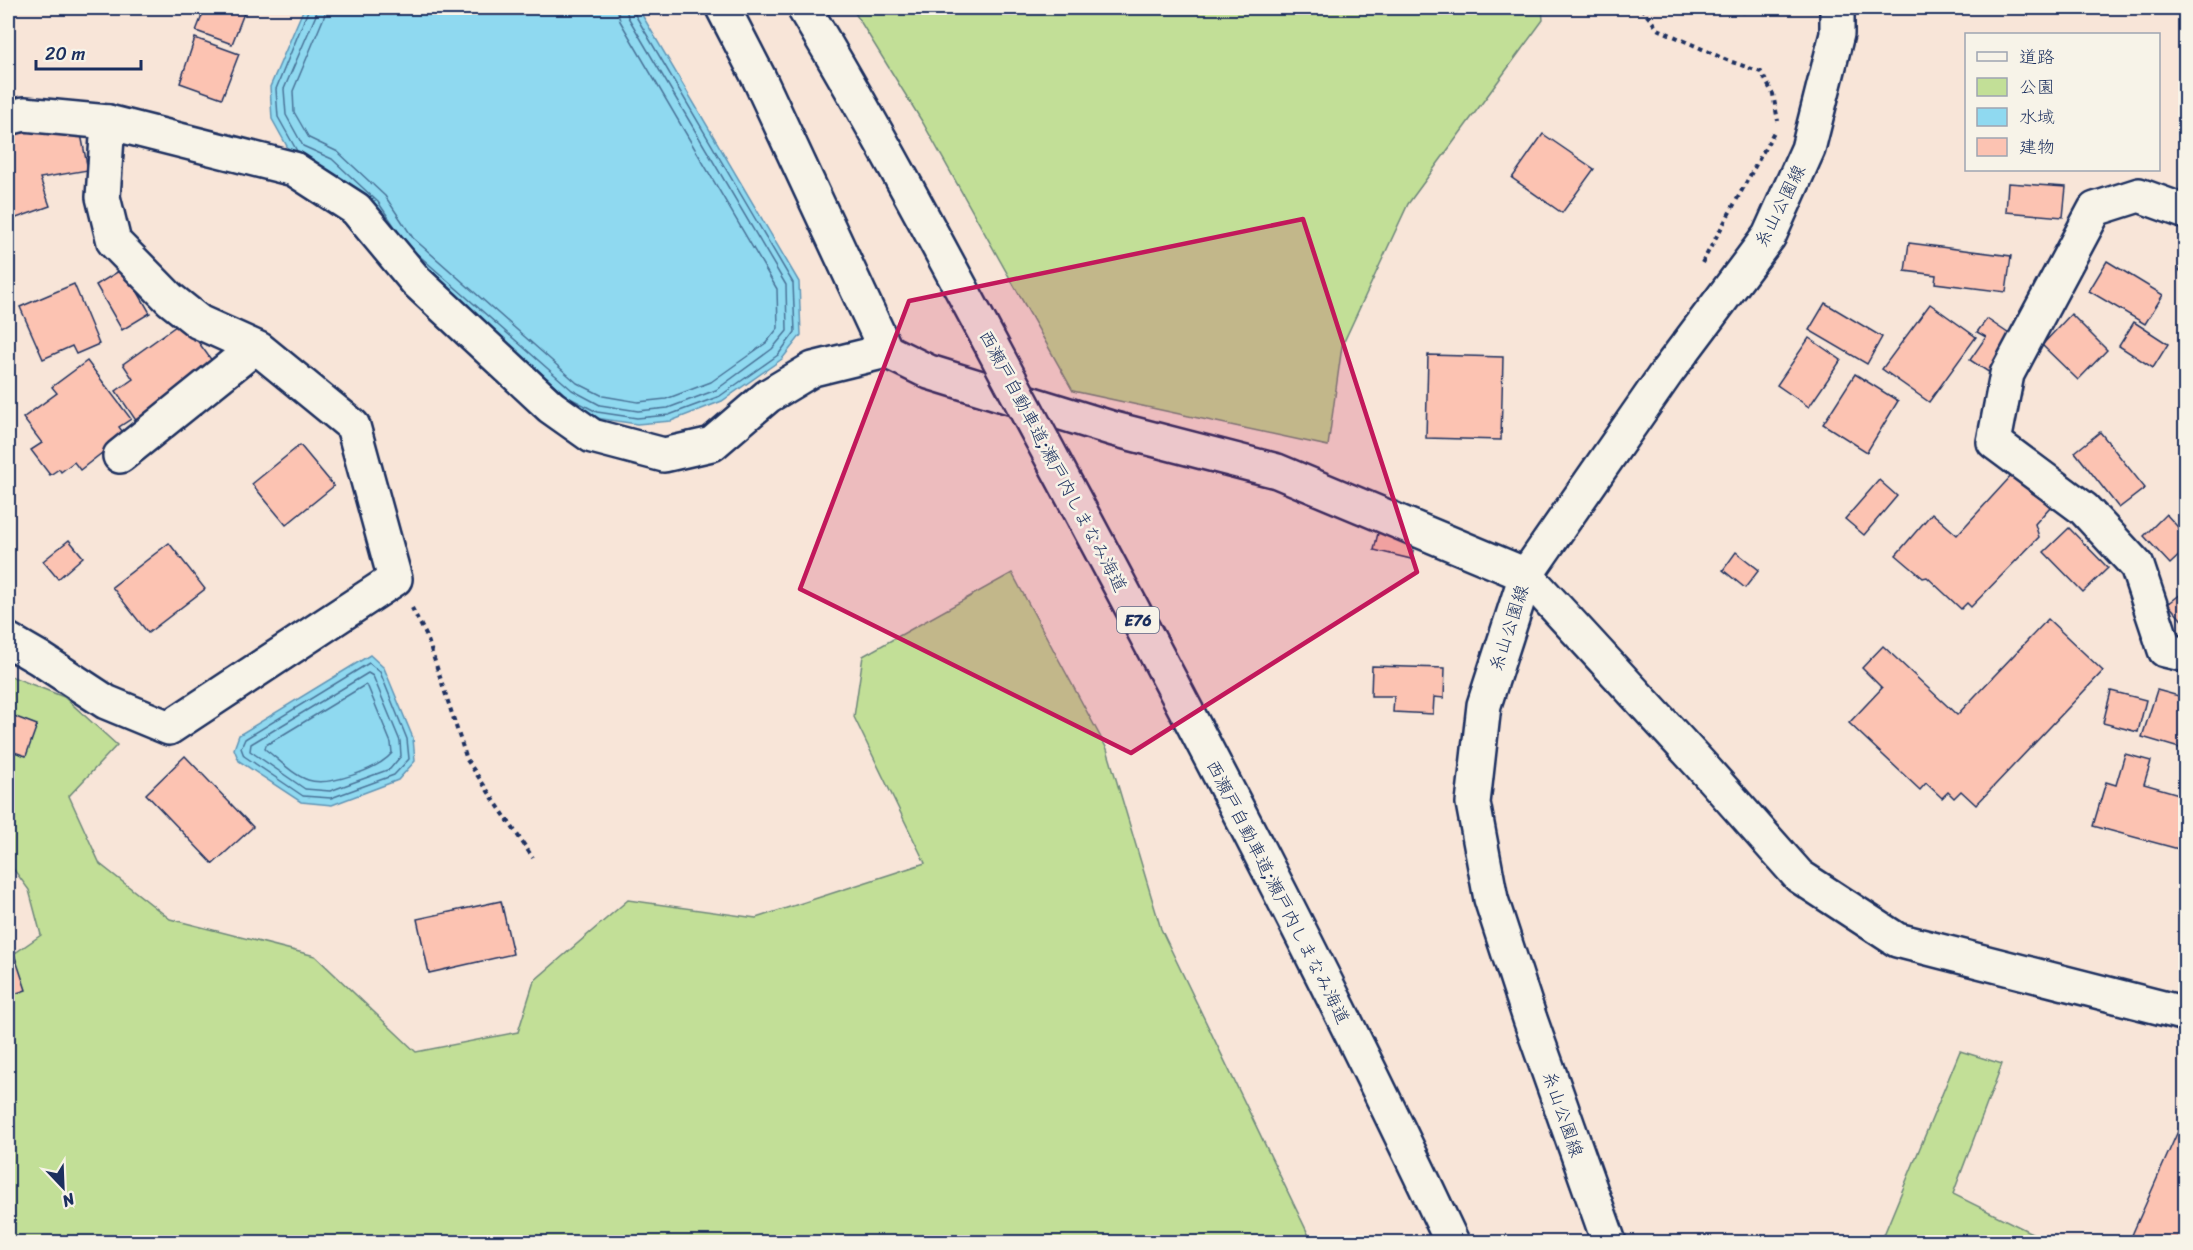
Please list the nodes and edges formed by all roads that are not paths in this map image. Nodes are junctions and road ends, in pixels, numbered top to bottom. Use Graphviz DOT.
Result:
graph roads {
  1 [pos="723,8"];
  2 [pos="804,8"];
  3 [pos="1837,8"];
  4 [pos="8,118"];
  5 [pos="108,122"];
  6 [pos="2186,212"];
  7 [pos="254,348"];
  8 [pos="886,351"];
  9 [pos="120,456"];
  10 [pos="1526,575"];
  11 [pos="8,640"];
  12 [pos="2186,656"];
  13 [pos="2186,1014"];
  14 [pos="1452,1242"];
  15 [pos="1609,1242"];
  1 -- 8 [label="main road"];
  2 -- 14 [label="main road, 西瀬戸自動車道;瀬戸内しまなみ海道 / E76, bridge"];
  3 -- 10 [label="main road, 糸山公園線"];
  4 -- 5 [label="main road"];
  5 -- 7 [label="main road"];
  5 -- 8 [label="main road"];
  6 -- 12 [label="main road"];
  7 -- 9 [label="main road"];
  7 -- 11 [label="main road"];
  8 -- 10 [label="main road"];
  10 -- 13 [label="main road"];
  10 -- 15 [label="main road, 糸山公園線"];
}
